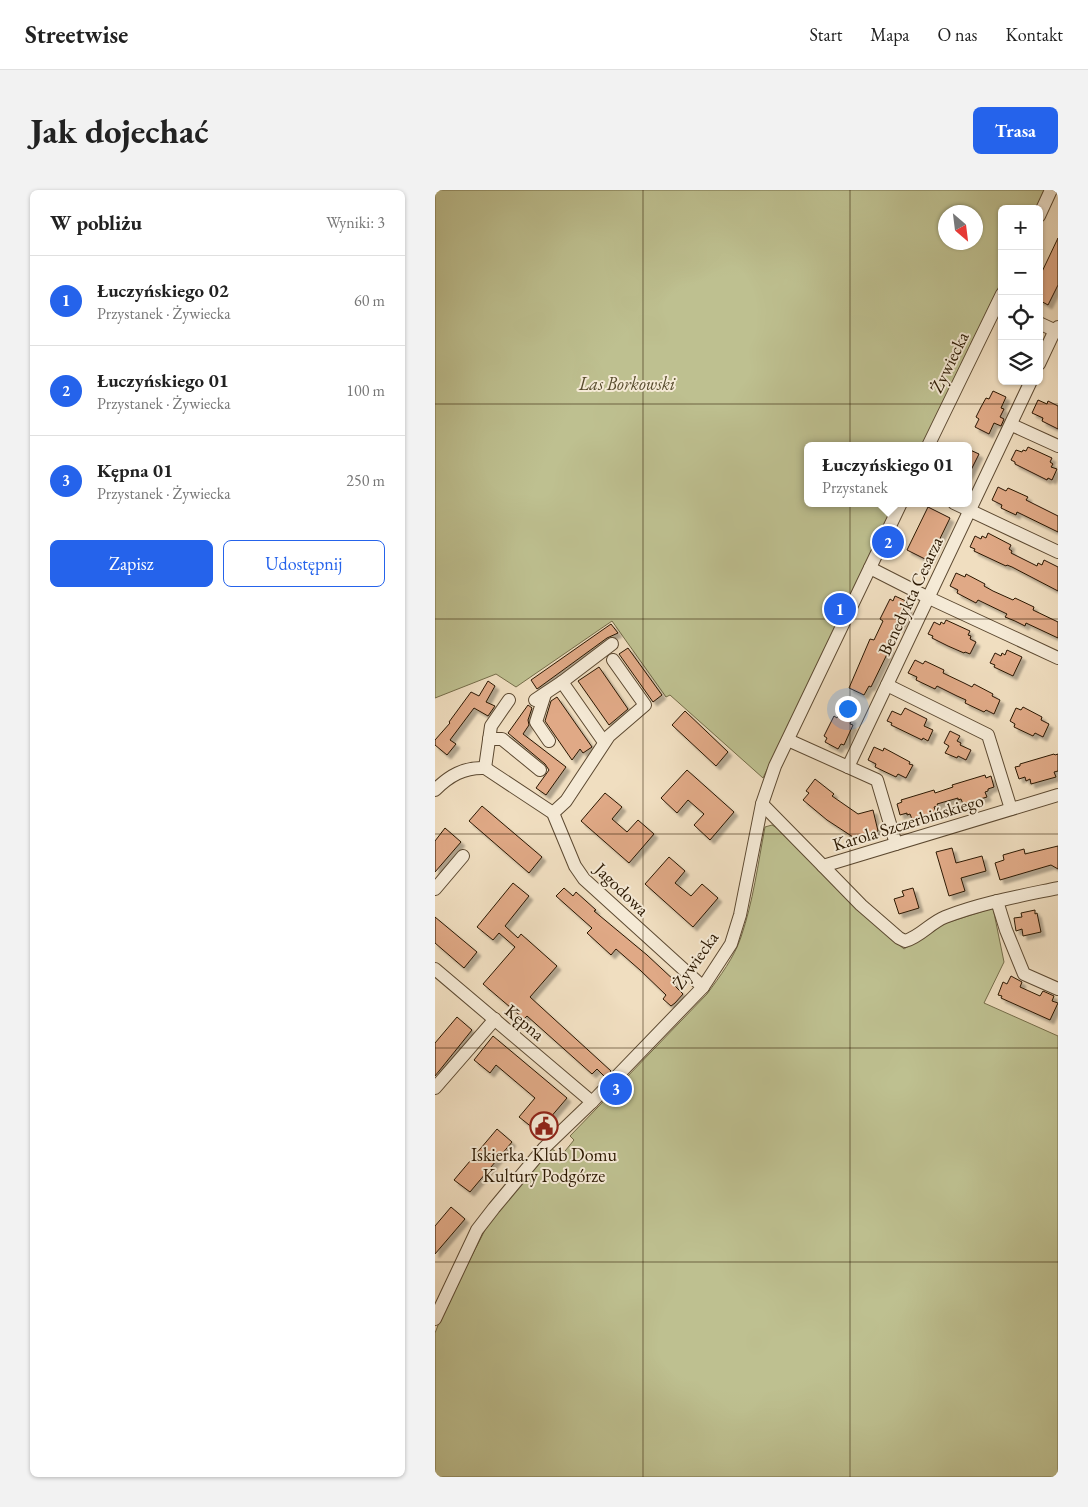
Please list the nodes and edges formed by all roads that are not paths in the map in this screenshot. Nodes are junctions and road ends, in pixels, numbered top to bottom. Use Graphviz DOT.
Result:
graph roads {
  1 [pos="1051,190"];
  2 [pos="1043,207"];
  3 [pos="998,305"];
  4 [pos="1043,325"];
  5 [pos="1057,330"];
  6 [pos="1043,356"];
  7 [pos="1029,385"];
  8 [pos="1012,425"];
  9 [pos="930,442"];
  10 [pos="1058,446"];
  11 [pos="972,505"];
  12 [pos="899,507"];
  13 [pos="962,507"];
  14 [pos="971,507"];
  15 [pos="969,511"];
  16 [pos="1058,552"];
  17 [pos="870,568"];
  18 [pos="929,598"];
  19 [pos="612,644"];
  20 [pos="1058,658"];
  21 [pos="613,660"];
  22 [pos="562,682"];
  23 [pos="887,685"];
  24 [pos="509,700"];
  25 [pos="489,739"];
  26 [pos="549,740"];
  27 [pos="787,740"];
  28 [pos="604,742"];
  29 [pos="848,767"];
  30 [pos="485,768"];
  31 [pos="540,770"];
  32 [pos="436,788"];
  33 [pos="1058,795"];
  34 [pos="762,804"];
  35 [pos="1011,809"];
  36 [pos="553,813"];
  37 [pos="896,844"];
  38 [pos="463,856"];
  39 [pos="823,866"];
  40 [pos="1058,888"];
  41 [pos="435,890"];
  42 [pos="997,901"];
  43 [pos="435,969"];
  44 [pos="703,987"];
  45 [pos="1058,989"];
  46 [pos="495,1019"];
  47 [pos="435,1088"];
  48 [pos="592,1102"];
  49 [pos="436,1312"];
  1 -- 2 [label="street"];
  3 -- 9 [label="street, Żywiecka"];
  4 -- 5 [label="street"];
  5 -- 6 [label="street"];
  7 -- 8 [label="street, Benedykta Cesarza"];
  8 -- 10 [label="street"];
  8 -- 11 [label="street, Benedykta Cesarza"];
  12 -- 17 [label="street, Żywiecka"];
  13 -- 15 [label="street"];
  14 -- 15 [label="street, Benedykta Cesarza"];
  15 -- 16 [label="street"];
  15 -- 18 [label="street, Benedykta Cesarza"];
  17 -- 18 [label="street"];
  17 -- 27 [label="street, Żywiecka"];
  18 -- 20 [label="street"];
  18 -- 23 [label="street, Benedykta Cesarza"];
  19 -- 22 [label="street"];
  21 -- 28 [label="street"];
  22 -- 26 [label="street"];
  22 -- 28 [label="street"];
  23 -- 29 [label="street, Benedykta Cesarza"];
  23 -- 35 [label="street"];
  24 -- 25 [label="street"];
  25 -- 30 [label="street"];
  25 -- 31 [label="street"];
  27 -- 29 [label="street"];
  27 -- 34 [label="street, Żywiecka"];
  28 -- 36 [label="street"];
  29 -- 37 [label="street"];
  30 -- 32 [label="street"];
  30 -- 36 [label="street"];
  33 -- 35 [label="street, Karola Szczerbińskiego"];
  34 -- 39 [label="street, Karola Szczerbińskiego"];
  34 -- 44 [label="street, Żywiecka"];
  35 -- 37 [label="street, Karola Szczerbińskiego"];
  36 -- 44 [label="street, Jagodowa"];
  37 -- 39 [label="street, Karola Szczerbińskiego"];
  38 -- 41 [label="street"];
  39 -- 42 [label="street"];
  40 -- 42 [label="street"];
  42 -- 45 [label="street"];
  43 -- 46 [label="street, Kępna"];
  44 -- 48 [label="street, Żywiecka"];
  46 -- 47 [label="street"];
  46 -- 48 [label="street, Kępna"];
  48 -- 49 [label="street, Żywiecka"];
}
